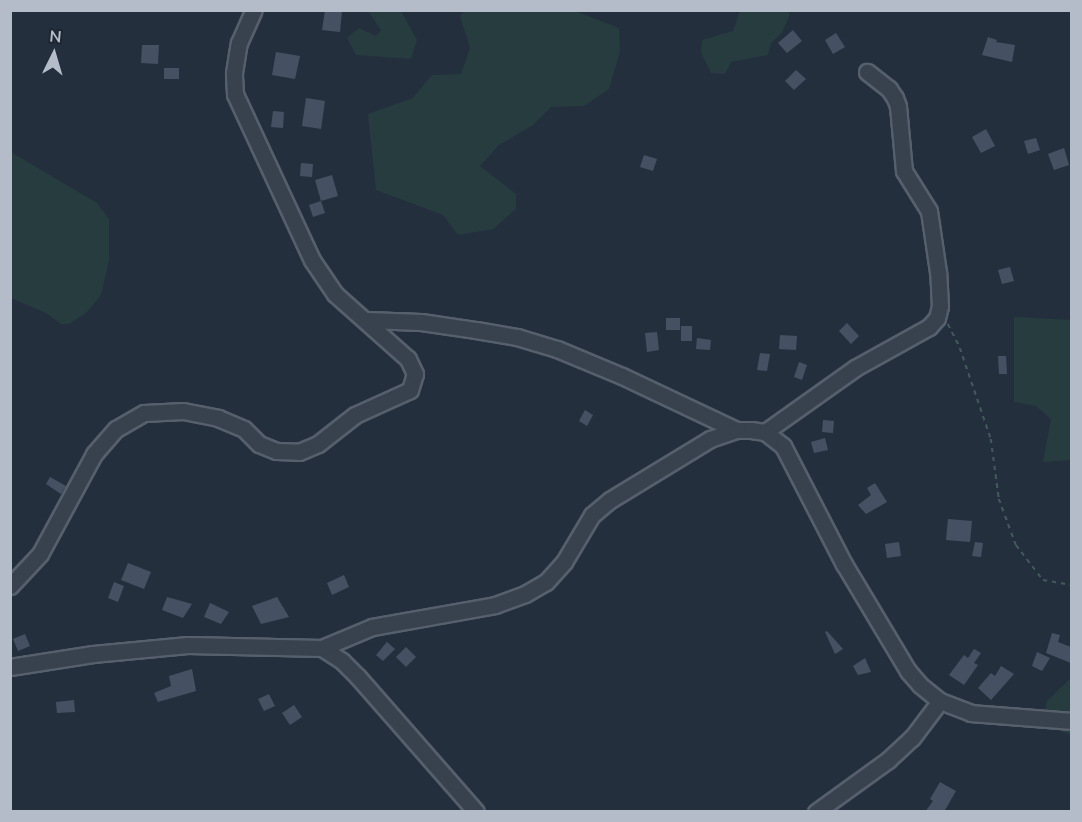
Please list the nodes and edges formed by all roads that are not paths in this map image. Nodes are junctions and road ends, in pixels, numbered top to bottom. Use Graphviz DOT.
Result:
graph roads {
  1 [pos="254,10"];
  2 [pos="867,72"];
  3 [pos="367,320"];
  4 [pos="736,430"];
  5 [pos="765,432"];
  6 [pos="10,586"];
  7 [pos="322,648"];
  8 [pos="10,667"];
  9 [pos="940,701"];
  10 [pos="1071,721"];
  11 [pos="476,812"];
  12 [pos="816,812"];
  1 -- 3 [label="street"];
  2 -- 5 [label="street"];
  3 -- 4 [label="street"];
  3 -- 6 [label="street"];
  4 -- 5 [label="street"];
  4 -- 7 [label="street"];
  5 -- 9 [label="street"];
  7 -- 8 [label="street"];
  7 -- 11 [label="street"];
  9 -- 10 [label="street"];
  9 -- 12 [label="street"];
}
